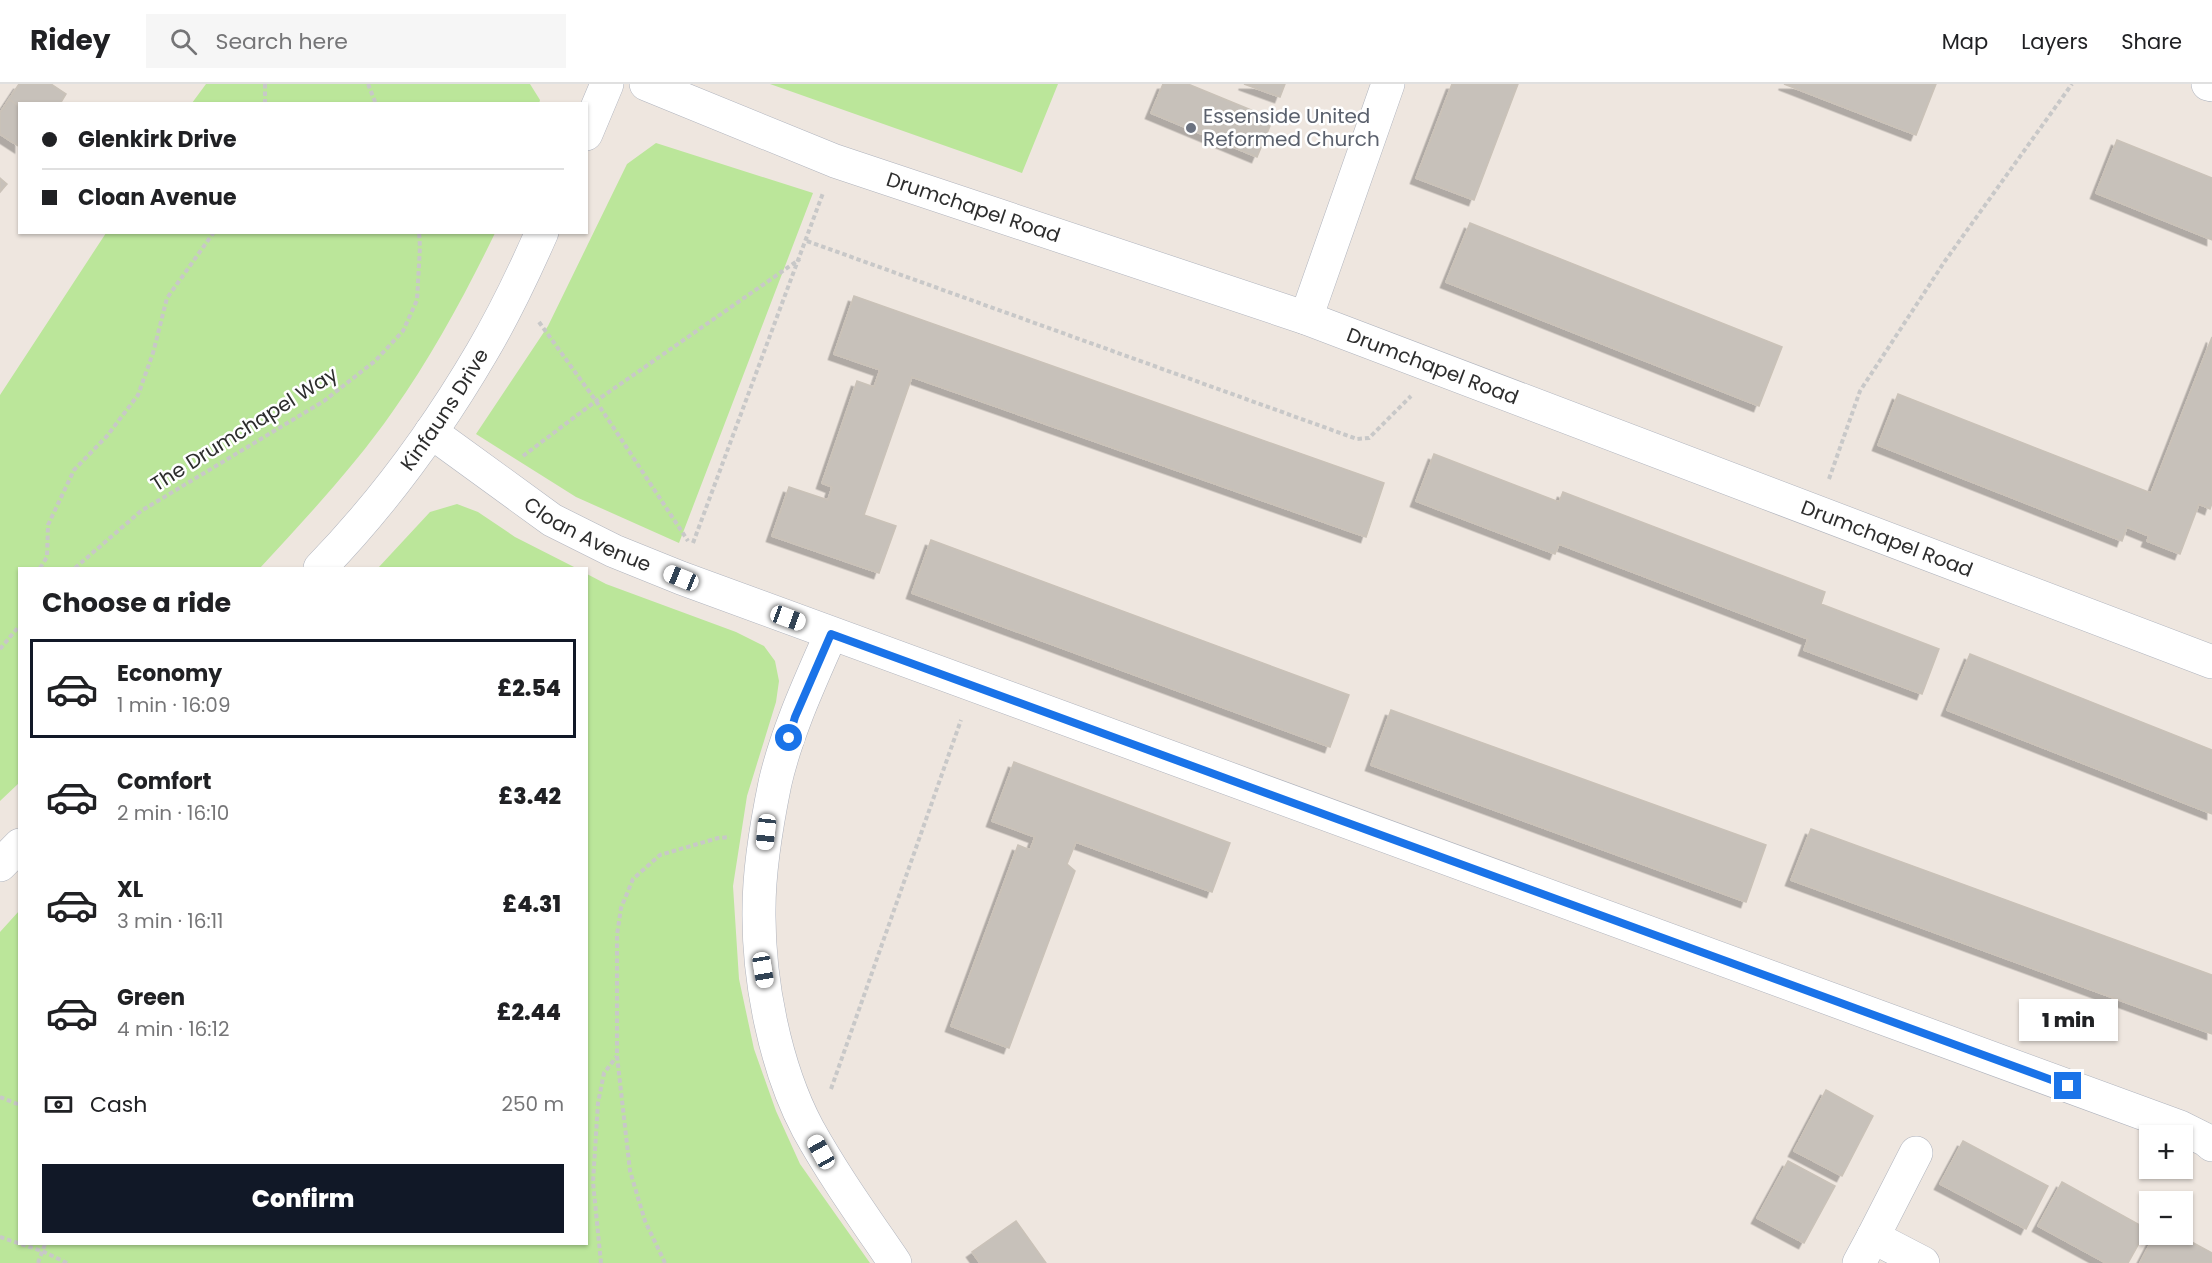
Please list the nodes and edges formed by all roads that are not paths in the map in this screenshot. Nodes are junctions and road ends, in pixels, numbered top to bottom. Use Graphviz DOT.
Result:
graph roads {
  1 [pos="607,84"];
  2 [pos="646,84"];
  3 [pos="1388,84"];
  4 [pos="588,129"];
  5 [pos="541,234"];
  6 [pos="1306,318"];
  7 [pos="431,432"];
  8 [pos="321,567"];
  9 [pos="831,634"];
  10 [pos="2212,662"];
  11 [pos="18,847"];
  12 [pos="0,865"];
  13 [pos="2212,1145"];
  14 [pos="1916,1153"];
  15 [pos="1866,1250"];
  16 [pos="895,1263"];
  17 [pos="1923,1263"];
  1 -- 4 [label="street"];
  2 -- 6 [label="street, Drumchapel Road"];
  3 -- 6 [label="street"];
  5 -- 7 [label="street, Kinfauns Drive"];
  6 -- 10 [label="street, Drumchapel Road"];
  7 -- 8 [label="street, Kinfauns Drive"];
  7 -- 9 [label="street, Cloan Avenue"];
  9 -- 13 [label="street, Cloan Avenue"];
  9 -- 16 [label="street"];
  11 -- 12 [label="street"];
  14 -- 15 [label="street"];
  15 -- 17 [label="street"];
}
